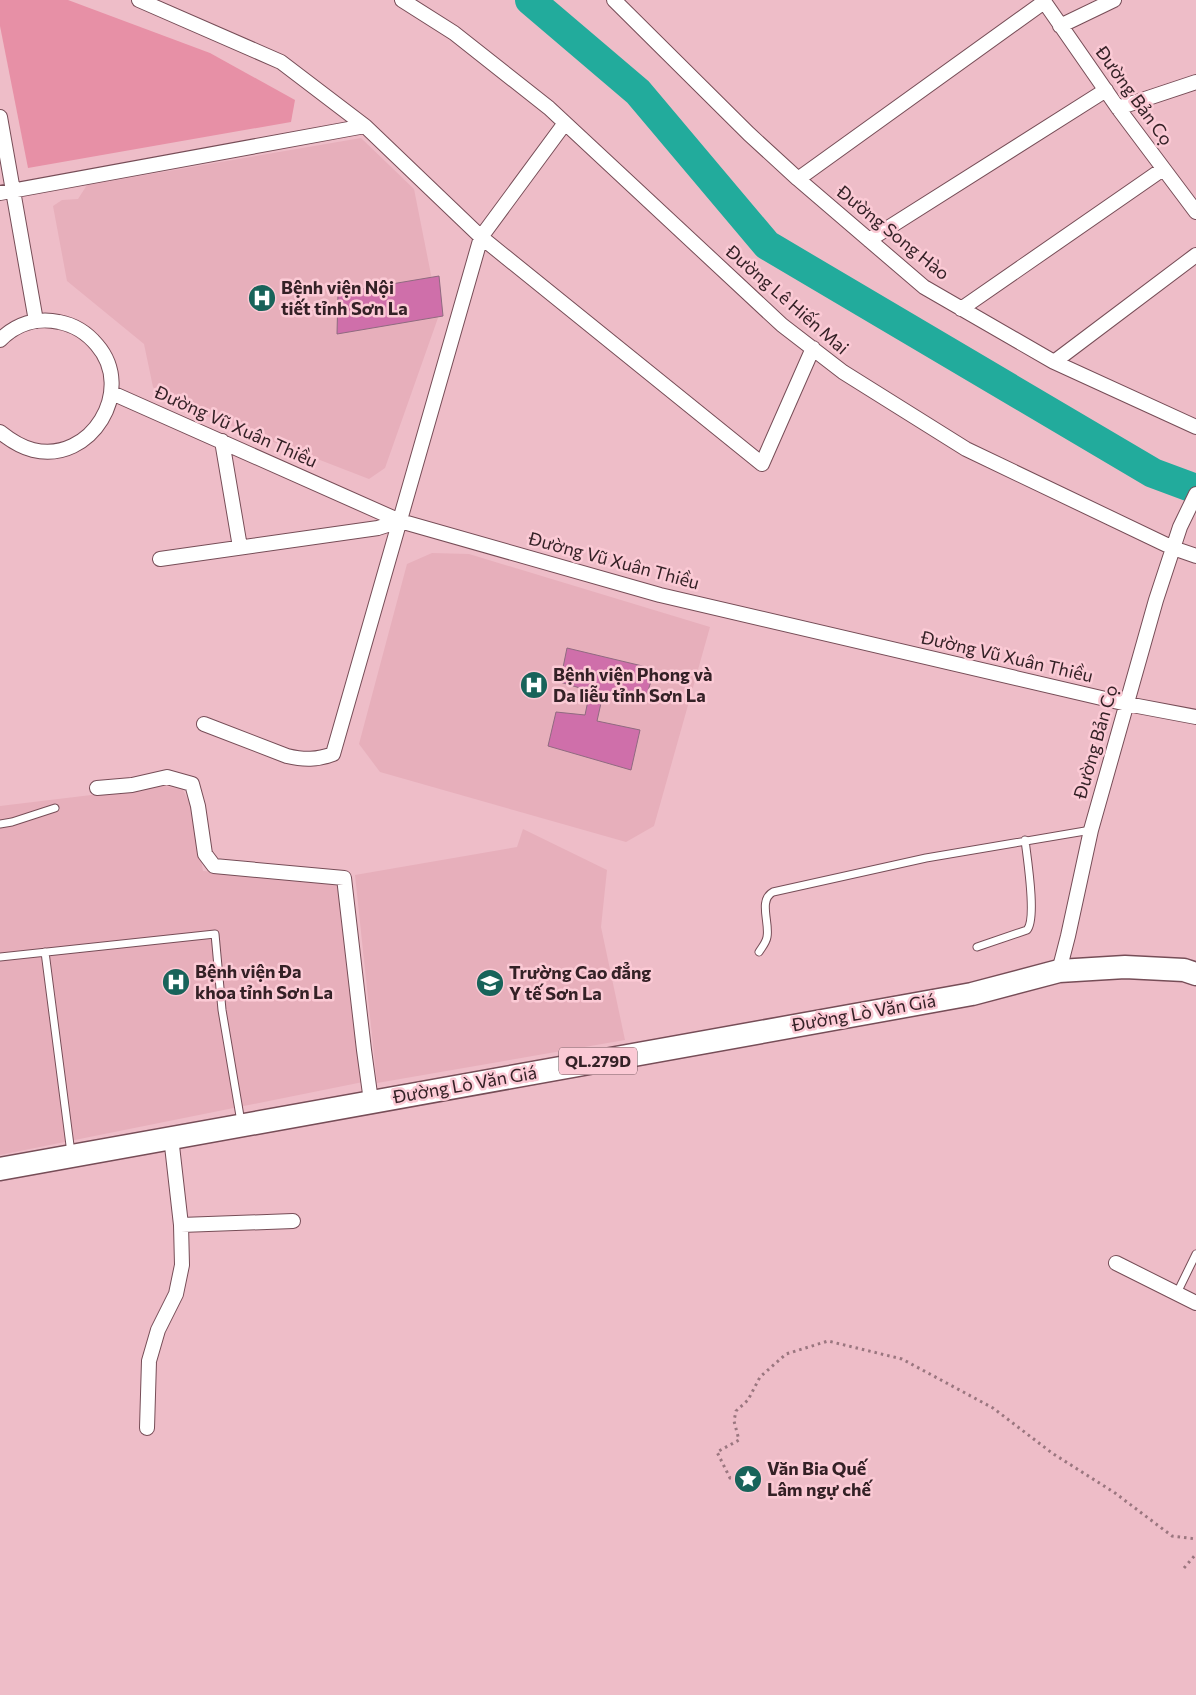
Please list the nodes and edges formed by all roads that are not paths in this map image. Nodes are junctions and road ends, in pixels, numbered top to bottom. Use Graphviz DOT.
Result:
graph roads {
  1 [pos="139,0"];
  2 [pos="402,0"];
  3 [pos="614,0"];
  4 [pos="1114,0"];
  5 [pos="1044,1"];
  6 [pos="1060,26"];
  7 [pos="1196,82"];
  8 [pos="1106,90"];
  9 [pos="1118,108"];
  10 [pos="0,117"];
  11 [pos="565,123"];
  12 [pos="365,126"];
  13 [pos="1163,169"];
  14 [pos="798,179"];
  15 [pos="6,191"];
  16 [pos="1196,212"];
  17 [pos="481,237"];
  18 [pos="868,240"];
  19 [pos="1196,255"];
  20 [pos="961,309"];
  21 [pos="36,321"];
  22 [pos="0,340"];
  23 [pos="813,348"];
  24 [pos="1054,362"];
  25 [pos="112,393"];
  26 [pos="1196,427"];
  27 [pos="0,432"];
  28 [pos="222,441"];
  29 [pos="1196,494"];
  30 [pos="400,521"];
  31 [pos="240,547"];
  32 [pos="1173,548"];
  33 [pos="1196,556"];
  34 [pos="160,558"];
  35 [pos="1127,704"];
  36 [pos="1196,717"];
  37 [pos="204,724"];
  38 [pos="97,788"];
  39 [pos="55,808"];
  40 [pos="0,824"];
  41 [pos="1091,830"];
  42 [pos="1025,840"];
  43 [pos="977,947"];
  44 [pos="45,952"];
  45 [pos="759,952"];
  46 [pos="0,957"];
  47 [pos="1059,971"];
  48 [pos="1196,974"];
  49 [pos="372,1101"];
  50 [pos="241,1125"];
  51 [pos="171,1137"];
  52 [pos="71,1156"];
  53 [pos="0,1169"];
  54 [pos="293,1221"];
  55 [pos="181,1225"];
  56 [pos="1196,1254"];
  57 [pos="1116,1263"];
  58 [pos="1177,1293"];
  59 [pos="1196,1303"];
  60 [pos="147,1428"];
  1 -- 12 [label="street"];
  2 -- 11 [label="street, Đường Lê Hiến Mai"];
  3 -- 14 [label="street, Đường Song Hào"];
  4 -- 6 [label="street"];
  5 -- 6 [label="street, Đường Bản Cọ"];
  5 -- 14 [label="street"];
  6 -- 8 [label="street, Đường Bản Cọ"];
  7 -- 9 [label="street"];
  8 -- 9 [label="street, Đường Bản Cọ"];
  8 -- 18 [label="street"];
  9 -- 13 [label="street, Đường Bản Cọ"];
  10 -- 15 [label="street"];
  11 -- 17 [label="street"];
  11 -- 23 [label="street, Đường Lê Hiến Mai"];
  12 -- 15 [label="street"];
  12 -- 17 [label="street"];
  13 -- 16 [label="street, Đường Bản Cọ"];
  13 -- 20 [label="street"];
  14 -- 18 [label="street, Đường Song Hào"];
  15 -- 21 [label="street"];
  17 -- 23 [label="street"];
  17 -- 30 [label="street"];
  18 -- 20 [label="street, Đường Song Hào"];
  19 -- 24 [label="street"];
  20 -- 24 [label="street, Đường Song Hào"];
  21 -- 22 [label="street"];
  21 -- 25 [label="street"];
  23 -- 32 [label="street, Đường Lê Hiến Mai"];
  24 -- 26 [label="street, Đường Song Hào"];
  25 -- 27 [label="street"];
  25 -- 28 [label="street, Đường Vũ Xuân Thiều"];
  28 -- 30 [label="street, Đường Vũ Xuân Thiều"];
  28 -- 31 [label="street"];
  29 -- 32 [label="street, Đường Bản Cọ"];
  30 -- 31 [label="street"];
  30 -- 35 [label="street, Đường Vũ Xuân Thiều"];
  30 -- 37 [label="street"];
  31 -- 34 [label="street"];
  32 -- 33 [label="street, Đường Lê Hiến Mai"];
  32 -- 35 [label="street, Đường Bản Cọ"];
  35 -- 36 [label="street, Đường Vũ Xuân Thiều"];
  35 -- 41 [label="street, Đường Bản Cọ"];
  38 -- 49 [label="street"];
  39 -- 40 [label="lane"];
  41 -- 42 [label="lane"];
  41 -- 47 [label="street, Đường Bản Cọ"];
  42 -- 43 [label="lane"];
  42 -- 45 [label="lane"];
  44 -- 46 [label="lane"];
  44 -- 50 [label="lane"];
  44 -- 52 [label="lane"];
  47 -- 48 [label="highway, Đường Lò Văn Giá / QL.279D"];
  47 -- 49 [label="highway, Đường Lò Văn Giá / QL.279D"];
  49 -- 50 [label="highway, Đường Lò Văn Giá / QL.279D"];
  50 -- 51 [label="highway, Đường Lò Văn Giá / QL.279D"];
  51 -- 52 [label="highway, Đường Lò Văn Giá / QL.279D"];
  51 -- 55 [label="street"];
  52 -- 53 [label="highway, Đường Lò Văn Giá / QL.279D"];
  54 -- 55 [label="street"];
  55 -- 60 [label="street"];
  56 -- 58 [label="lane"];
  57 -- 58 [label="street"];
  58 -- 59 [label="street"];
}
